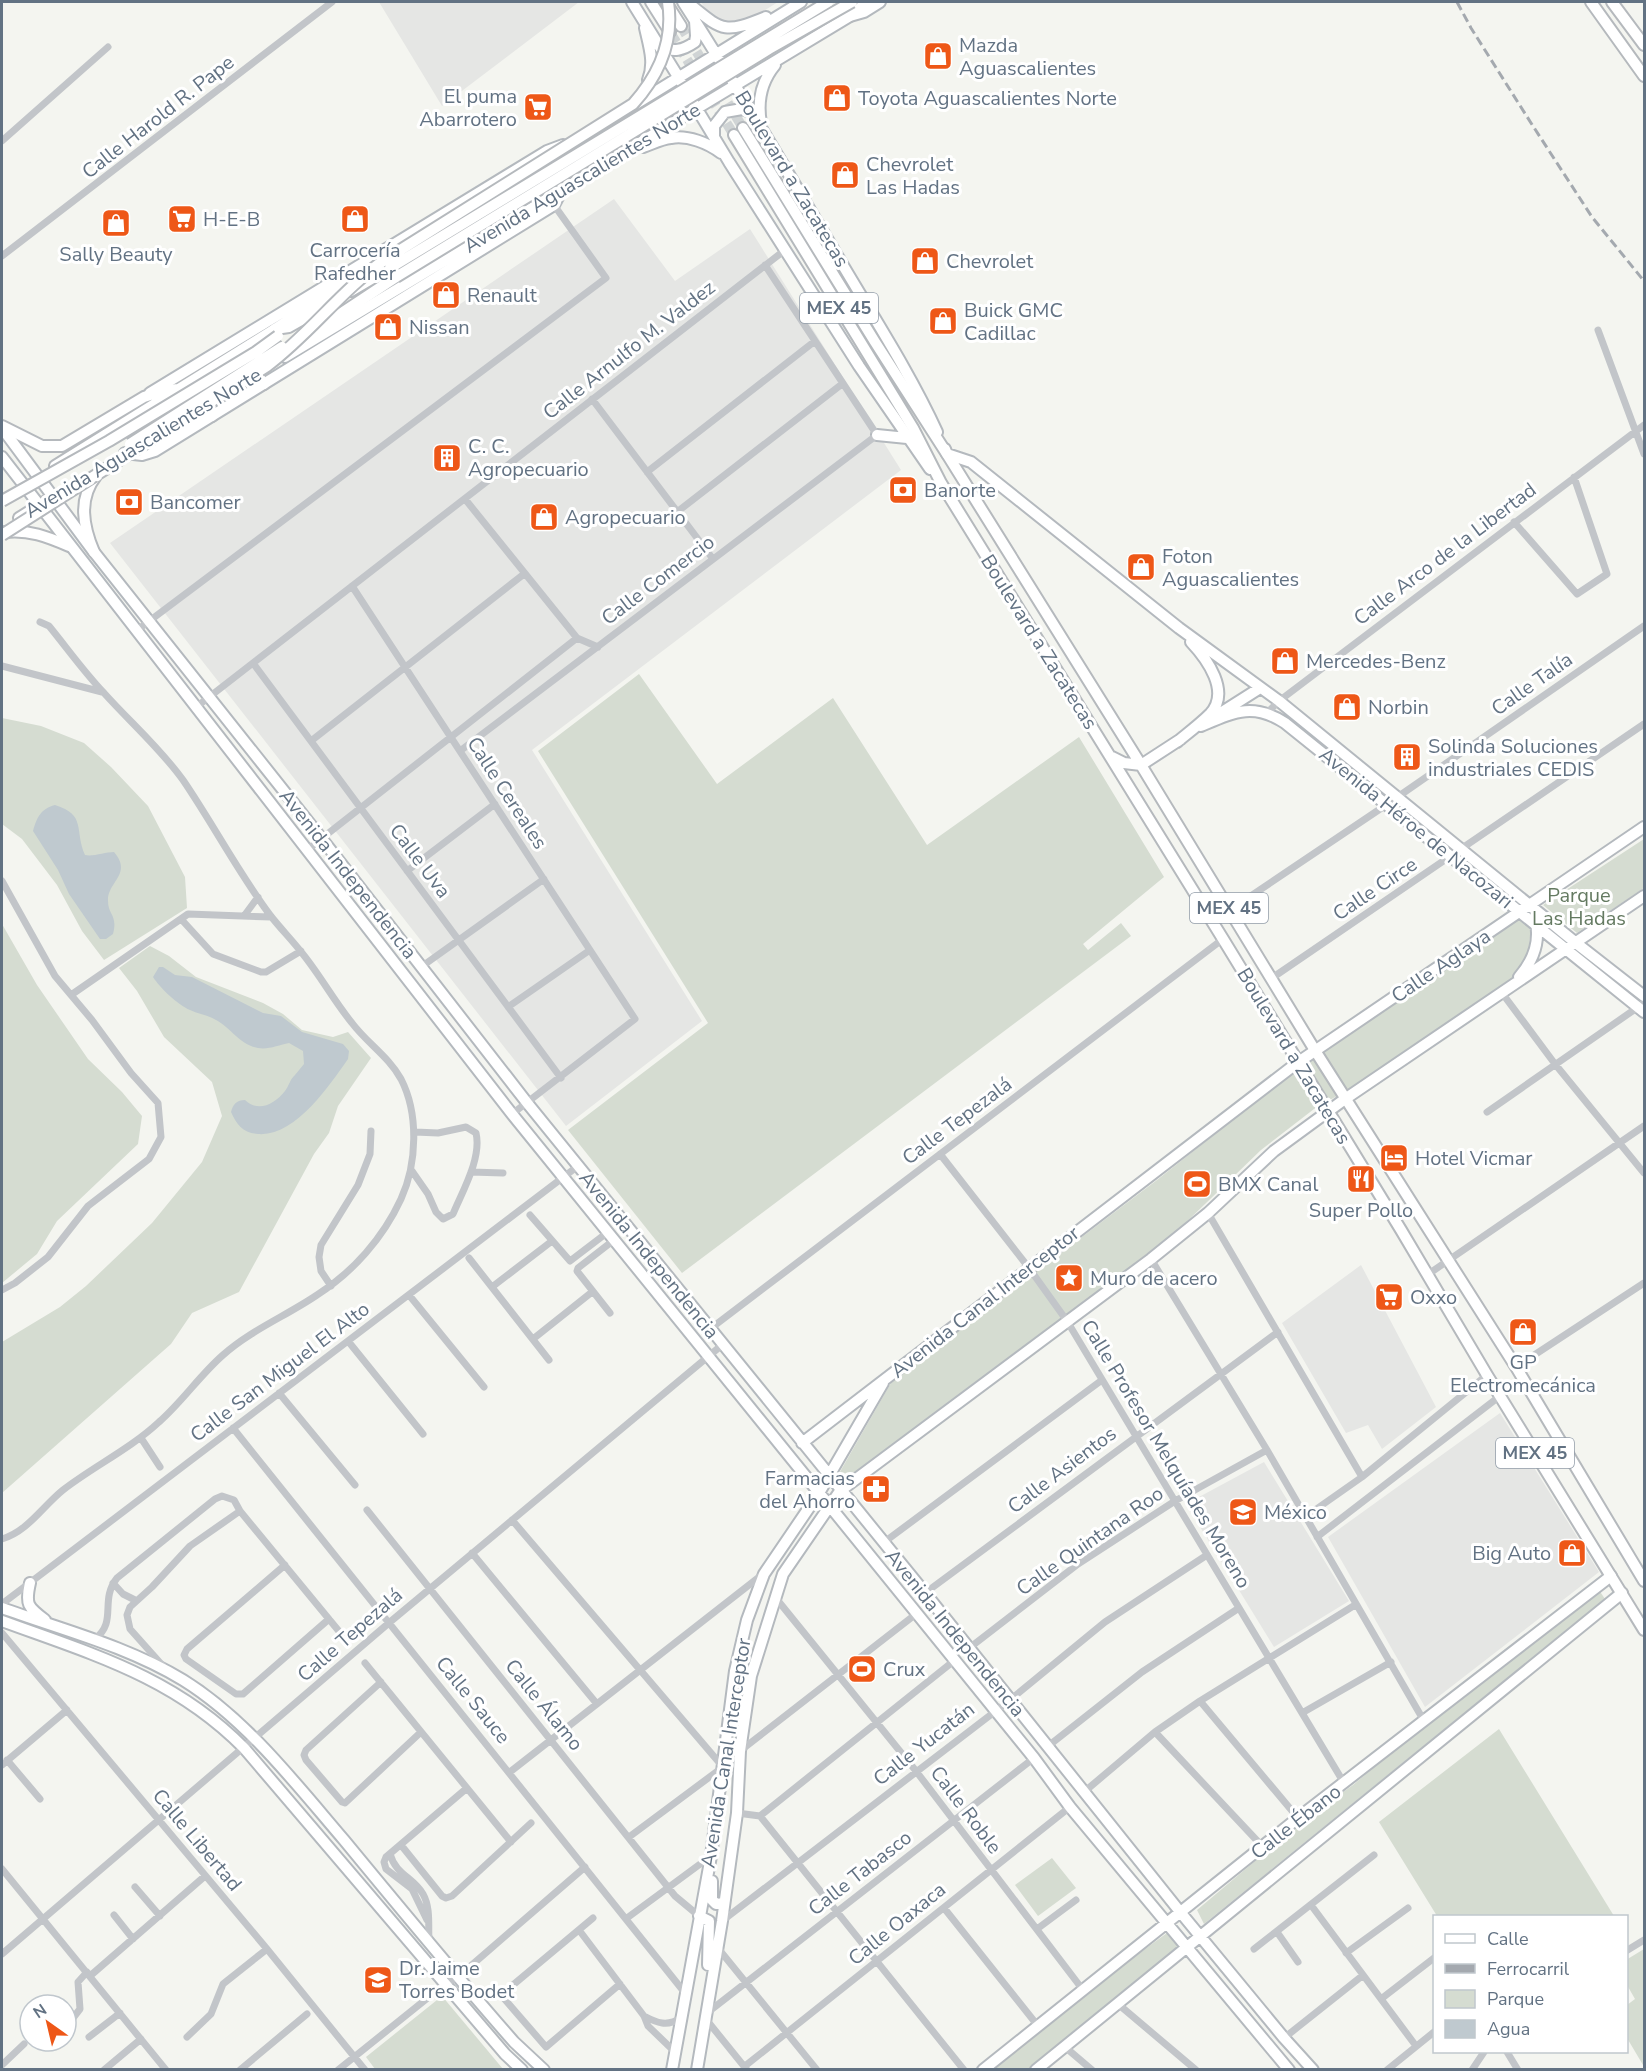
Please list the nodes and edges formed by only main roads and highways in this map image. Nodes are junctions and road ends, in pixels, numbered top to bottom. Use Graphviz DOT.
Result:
graph roads {
  1 [pos="632,2"];
  2 [pos="651,2"];
  3 [pos="667,2"];
  4 [pos="685,2"];
  5 [pos="801,2"];
  6 [pos="828,2"];
  7 [pos="852,2"];
  8 [pos="867,2"];
  9 [pos="880,2"];
  10 [pos="1591,2"];
  11 [pos="1612,2"];
  12 [pos="780,14"];
  13 [pos="850,16"];
  14 [pos="642,19"];
  15 [pos="694,19"];
  16 [pos="681,26"];
  17 [pos="671,34"];
  18 [pos="748,34"];
  19 [pos="1644,45"];
  20 [pos="660,47"];
  21 [pos="717,53"];
  22 [pos="784,57"];
  23 [pos="768,67"];
  24 [pos="1644,76"];
  25 [pos="678,77"];
  26 [pos="736,86"];
  27 [pos="632,106"];
  28 [pos="698,109"];
  29 [pos="753,113"];
  30 [pos="767,137"];
  31 [pos="714,138"];
  32 [pos="575,141"];
  33 [pos="625,152"];
  34 [pos="726,157"];
  35 [pos="563,188"];
  36 [pos="421,280"];
  37 [pos="345,327"];
  38 [pos="285,339"];
  39 [pos="257,374"];
  40 [pos="264,384"];
  41 [pos="181,388"];
  42 [pos="144,397"];
  43 [pos="205,406"];
  44 [pos="212,416"];
  45 [pos="2,427"];
  46 [pos="877,435"];
  47 [pos="907,438"];
  48 [pos="125,453"];
  49 [pos="947,454"];
  50 [pos="2,457"];
  51 [pos="108,464"];
  52 [pos="38,477"];
  53 [pos="941,483"];
  54 [pos="23,485"];
  55 [pos="54,496"];
  56 [pos="2,500"];
  57 [pos="39,505"];
  58 [pos="2,531"];
  59 [pos="69,546"];
  60 [pos="94,552"];
  61 [pos="1179,627"];
  62 [pos="1260,688"];
  63 [pos="1201,726"];
  64 [pos="1176,742"];
  65 [pos="1110,755"];
  66 [pos="1141,765"];
  67 [pos="1644,827"];
  68 [pos="1644,896"];
  69 [pos="1531,905"];
  70 [pos="1520,912"];
  71 [pos="1537,926"];
  72 [pos="1576,943"];
  73 [pos="1566,949"];
  74 [pos="1506,991"];
  75 [pos="1644,996"];
  76 [pos="1642,1007"];
  77 [pos="1316,1052"];
  78 [pos="1297,1064"];
  79 [pos="1346,1099"];
  80 [pos="1327,1111"];
  81 [pos="886,1377"];
  82 [pos="802,1443"];
  83 [pos="829,1477"];
  84 [pos="840,1491"];
  85 [pos="819,1493"];
  86 [pos="829,1506"];
  87 [pos="1643,1575"];
  88 [pos="1611,1576"];
  89 [pos="30,1583"];
  90 [pos="1622,1593"];
  91 [pos="2,1606"];
  92 [pos="2,1621"];
  93 [pos="52,1626"];
  94 [pos="1644,1630"];
  95 [pos="711,1856"];
  96 [pos="724,1903"];
  97 [pos="1180,1913"];
  98 [pos="699,1916"];
  99 [pos="1167,1924"];
  100 [pos="1200,1937"];
  101 [pos="1187,1948"];
  102 [pos="711,1986"];
  103 [pos="522,2070"];
  104 [pos="544,2070"];
  105 [pos="672,2070"];
  106 [pos="697,2070"];
  107 [pos="983,2070"];
  108 [pos="1036,2070"];
  109 [pos="1289,2070"];
  110 [pos="1313,2070"];
  1 -- 14 [label="main road, Boulevard a Zacatecas / MEX 45"];
  2 -- 17 [label="main road"];
  3 -- 16 [label="main road"];
  3 -- 58 [label="main road, bridge"];
  4 -- 12 [label="main road"];
  4 -- 15 [label="main road, Boulevard a Zacatecas / MEX 45"];
  5 -- 12 [label="main road, Avenida Aguascalientes Norte"];
  6 -- 38 [label="main road, Avenida Aguascalientes Norte, bridge"];
  7 -- 38 [label="main road, Avenida Aguascalientes Norte, bridge"];
  8 -- 13 [label="main road"];
  9 -- 13 [label="main road, Avenida Aguascalientes Norte"];
  10 -- 24 [label="main road"];
  11 -- 19 [label="main road"];
  12 -- 18 [label="main road, Avenida Aguascalientes Norte"];
  13 -- 22 [label="main road, Avenida Aguascalientes Norte"];
  14 -- 20 [label="main road, Boulevard a Zacatecas / MEX 45"];
  14 -- 27 [label="main road"];
  15 -- 20 [label="main road"];
  15 -- 21 [label="main road, Boulevard a Zacatecas / MEX 45"];
  18 -- 21 [label="main road, Avenida Aguascalientes Norte"];
  18 -- 23 [label="main road"];
  20 -- 25 [label="main road, Boulevard a Zacatecas / MEX 45"];
  21 -- 25 [label="main road, Avenida Aguascalientes Norte"];
  21 -- 26 [label="main road, Boulevard a Zacatecas / MEX 45"];
  22 -- 23 [label="main road, Avenida Aguascalientes Norte"];
  22 -- 30 [label="main road"];
  23 -- 26 [label="main road, Avenida Aguascalientes Norte"];
  25 -- 27 [label="main road, Avenida Aguascalientes Norte"];
  25 -- 28 [label="main road, Boulevard a Zacatecas / MEX 45"];
  26 -- 28 [label="main road, Avenida Aguascalientes Norte"];
  26 -- 29 [label="main road, Boulevard a Zacatecas / MEX 45"];
  27 -- 32 [label="main road, Avenida Aguascalientes Norte"];
  28 -- 31 [label="main road, Boulevard a Zacatecas / MEX 45"];
  28 -- 33 [label="main road, Avenida Aguascalientes Norte"];
  29 -- 30 [label="main road, Boulevard a Zacatecas / MEX 45"];
  29 -- 31 [label="main road"];
  30 -- 49 [label="main road, Boulevard a Zacatecas / MEX 45"];
  31 -- 34 [label="main road, Boulevard a Zacatecas / MEX 45"];
  32 -- 38 [label="main road, Avenida Aguascalientes Norte"];
  32 -- 42 [label="main road"];
  33 -- 34 [label="main road"];
  33 -- 35 [label="main road, Avenida Aguascalientes Norte"];
  34 -- 47 [label="main road, Boulevard a Zacatecas / MEX 45"];
  35 -- 36 [label="main road, Avenida Aguascalientes Norte"];
  35 -- 36 [label="main road"];
  36 -- 37 [label="main road"];
  37 -- 38 [label="main road, Avenida Aguascalientes Norte"];
  37 -- 40 [label="main road"];
  38 -- 39 [label="main road, Avenida Aguascalientes Norte"];
  38 -- 41 [label="main road, Avenida Aguascalientes Norte"];
  38 -- 56 [label="main road, bridge"];
  38 -- 58 [label="main road, bridge"];
  39 -- 40 [label="main road"];
  39 -- 43 [label="main road, Avenida Aguascalientes Norte"];
  40 -- 44 [label="main road"];
  41 -- 42 [label="main road"];
  41 -- 52 [label="main road, Avenida Aguascalientes Norte"];
  42 -- 45 [label="main road"];
  43 -- 44 [label="main road"];
  43 -- 48 [label="main road, Avenida Aguascalientes Norte"];
  44 -- 48 [label="main road"];
  45 -- 52 [label="main road, Avenida Independencia"];
  46 -- 47 [label="main road"];
  47 -- 53 [label="main road, Boulevard a Zacatecas / MEX 45"];
  48 -- 51 [label="main road, Avenida Aguascalientes Norte"];
  49 -- 53 [label="main road, Boulevard a Zacatecas / MEX 45"];
  49 -- 61 [label="main road, Avenida Héroe de Nacozari"];
  49 -- 66 [label="main road, Boulevard a Zacatecas / MEX 45"];
  50 -- 54 [label="main road, Avenida Independencia"];
  51 -- 55 [label="main road, Avenida Aguascalientes Norte"];
  51 -- 60 [label="main road"];
  52 -- 54 [label="main road, Avenida Aguascalientes Norte"];
  52 -- 55 [label="main road, Avenida Independencia"];
  53 -- 65 [label="main road, Boulevard a Zacatecas / MEX 45"];
  54 -- 56 [label="main road, Avenida Aguascalientes Norte"];
  54 -- 57 [label="main road, Avenida Independencia"];
  55 -- 57 [label="main road, Avenida Aguascalientes Norte"];
  55 -- 60 [label="main road, Avenida Independencia"];
  57 -- 58 [label="main road, Avenida Aguascalientes Norte"];
  57 -- 59 [label="main road, Avenida Independencia"];
  58 -- 59 [label="main road"];
  59 -- 85 [label="main road, Avenida Independencia"];
  60 -- 82 [label="main road, Avenida Independencia"];
  61 -- 62 [label="main road, Avenida Héroe de Nacozari"];
  61 -- 64 [label="main road"];
  62 -- 63 [label="main road"];
  62 -- 69 [label="main road, Avenida Héroe de Nacozari"];
  63 -- 64 [label="main road"];
  63 -- 70 [label="main road, Avenida Héroe de Nacozari"];
  64 -- 66 [label="main road"];
  65 -- 66 [label="main road"];
  65 -- 78 [label="main road, Boulevard a Zacatecas / MEX 45"];
  66 -- 77 [label="main road, Boulevard a Zacatecas / MEX 45"];
  67 -- 69 [label="main road, Calle Aglaya"];
  68 -- 72 [label="main road"];
  69 -- 70 [label="main road, Calle Aglaya"];
  69 -- 71 [label="main road"];
  69 -- 72 [label="main road, Avenida Héroe de Nacozari"];
  70 -- 71 [label="main road, Avenida Héroe de Nacozari"];
  70 -- 77 [label="main road, Calle Aglaya"];
  71 -- 73 [label="main road, Avenida Héroe de Nacozari"];
  71 -- 74 [label="main road"];
  72 -- 73 [label="main road"];
  72 -- 75 [label="main road, Avenida Héroe de Nacozari"];
  73 -- 74 [label="main road"];
  73 -- 76 [label="main road, Avenida Héroe de Nacozari"];
  74 -- 79 [label="main road"];
  77 -- 78 [label="main road, Calle Aglaya"];
  77 -- 79 [label="main road, Boulevard a Zacatecas / MEX 45"];
  78 -- 80 [label="main road, Boulevard a Zacatecas / MEX 45"];
  78 -- 81 [label="main road, Avenida Canal Interceptor"];
  79 -- 80 [label="main road"];
  79 -- 87 [label="main road, Boulevard a Zacatecas / MEX 45"];
  80 -- 84 [label="main road, Avenida Canal Interceptor"];
  80 -- 88 [label="main road, Boulevard a Zacatecas / MEX 45"];
  81 -- 82 [label="main road"];
  81 -- 83 [label="main road, Avenida Canal Interceptor"];
  82 -- 83 [label="main road, Avenida Independencia"];
  83 -- 84 [label="main road, Avenida Independencia"];
  83 -- 85 [label="main road, Avenida Canal Interceptor"];
  84 -- 86 [label="main road, Avenida Canal Interceptor"];
  84 -- 97 [label="main road, Avenida Independencia"];
  85 -- 86 [label="main road, Avenida Independencia"];
  85 -- 95 [label="main road, Avenida Canal Interceptor"];
  86 -- 96 [label="main road, Avenida Canal Interceptor"];
  86 -- 99 [label="main road, Avenida Independencia"];
  88 -- 90 [label="main road, Boulevard a Zacatecas / MEX 45"];
  88 -- 97 [label="main road, Calle Ébano"];
  89 -- 93 [label="main road"];
  90 -- 94 [label="main road, Boulevard a Zacatecas / MEX 45"];
  90 -- 100 [label="main road, Calle Ébano"];
  91 -- 93 [label="main road"];
  92 -- 103 [label="main road"];
  93 -- 104 [label="main road"];
  95 -- 96 [label="main road"];
  95 -- 98 [label="main road, Avenida Canal Interceptor"];
  96 -- 102 [label="main road, Avenida Canal Interceptor"];
  97 -- 99 [label="main road, Calle Ébano"];
  97 -- 100 [label="main road, Avenida Independencia"];
  98 -- 102 [label="main road"];
  98 -- 105 [label="main road, Avenida Canal Interceptor"];
  99 -- 101 [label="main road, Avenida Independencia"];
  99 -- 107 [label="main road, Calle Ébano"];
  100 -- 101 [label="main road, Calle Ébano"];
  100 -- 110 [label="main road, Avenida Independencia"];
  101 -- 108 [label="main road, Calle Ébano"];
  101 -- 109 [label="main road, Avenida Independencia"];
  102 -- 106 [label="main road, Avenida Canal Interceptor"];
}
